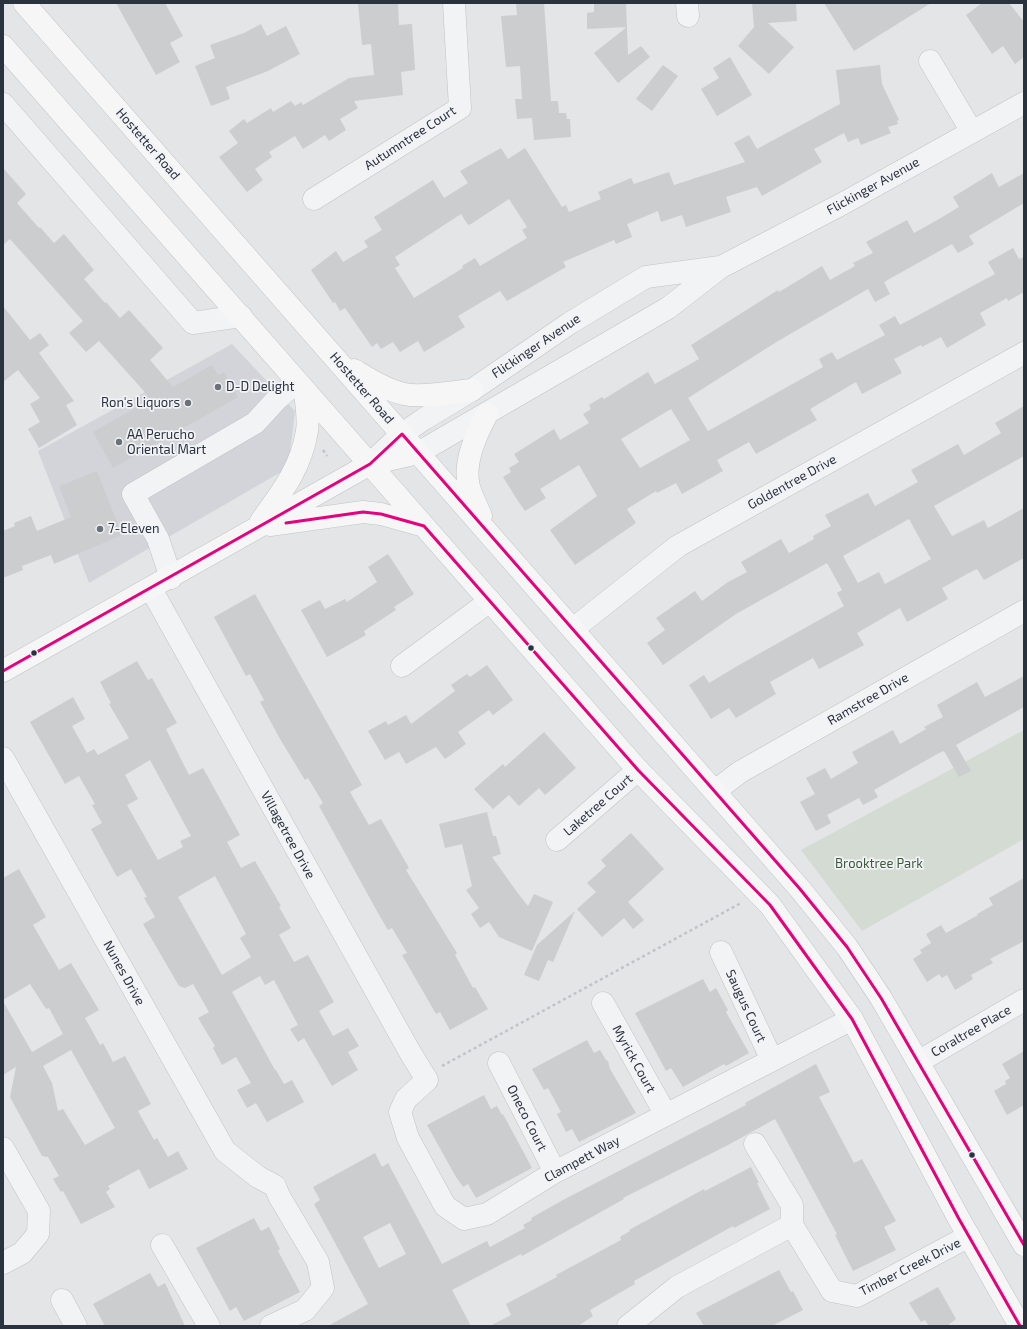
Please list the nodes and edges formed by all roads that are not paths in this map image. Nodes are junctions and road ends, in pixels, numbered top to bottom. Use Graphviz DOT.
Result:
graph roads {
  1 [pos="24,3"];
  2 [pos="454,3"];
  3 [pos="3,46"];
  4 [pos="930,61"];
  5 [pos="1024,103"];
  6 [pos="3,104"];
  7 [pos="972,132"];
  8 [pos="314,199"];
  9 [pos="720,267"];
  10 [pos="241,316"];
  11 [pos="1024,353"];
  12 [pos="338,360"];
  13 [pos="301,386"];
  14 [pos="472,390"];
  15 [pos="487,414"];
  16 [pos="402,434"];
  17 [pos="418,453"];
  18 [pos="370,464"];
  19 [pos="424,526"];
  20 [pos="257,527"];
  21 [pos="487,532"];
  22 [pos="171,578"];
  23 [pos="151,589"];
  24 [pos="490,600"];
  25 [pos="1024,611"];
  26 [pos="573,629"];
  27 [pos="402,666"];
  28 [pos="3,672"];
  29 [pos="3,758"];
  30 [pos="638,770"];
  31 [pos="715,791"];
  32 [pos="557,840"];
  33 [pos="721,952"];
  34 [pos="1024,1000"];
  35 [pos="603,1003"];
  36 [pos="852,1019"];
  37 [pos="772,1060"];
  38 [pos="918,1062"];
  39 [pos="499,1063"];
  40 [pos="427,1080"];
  41 [pos="666,1115"];
  42 [pos="755,1144"];
  43 [pos="3,1148"];
  44 [pos="555,1172"];
  45 [pos="792,1225"];
  46 [pos="969,1236"];
  47 [pos="162,1245"];
  48 [pos="1024,1245"];
  49 [pos="3,1263"];
  50 [pos="62,1300"];
  51 [pos="76,1326"];
  52 [pos="209,1326"];
  53 [pos="271,1326"];
  54 [pos="628,1326"];
  55 [pos="1020,1326"];
  1 -- 12 [label="main road, Hostetter Road"];
  2 -- 8 [label="street, Autumntree Court"];
  3 -- 10 [label="main road"];
  4 -- 7 [label="street"];
  5 -- 7 [label="street, Flickinger Avenue"];
  6 -- 10 [label="street"];
  7 -- 9 [label="street, Flickinger Avenue"];
  9 -- 14 [label="street, Flickinger Avenue"];
  9 -- 15 [label="street, Flickinger Avenue"];
  10 -- 13 [label="main road"];
  11 -- 26 [label="street, Goldentree Drive"];
  12 -- 14 [label="main road"];
  12 -- 16 [label="main road, Hostetter Road"];
  13 -- 18 [label="main road"];
  13 -- 20 [label="main road"];
  13 -- 22 [label="street"];
  14 -- 16 [label="street, Flickinger Avenue"];
  15 -- 17 [label="street, Flickinger Avenue"];
  15 -- 21 [label="main road"];
  16 -- 17 [label="main road, Hostetter Road"];
  16 -- 18 [label="street, Flickinger Avenue"];
  17 -- 18 [label="main road, Flickinger Avenue"];
  17 -- 21 [label="main road, Hostetter Road"];
  18 -- 19 [label="main road"];
  18 -- 20 [label="main road, Flickinger Avenue"];
  19 -- 20 [label="main road"];
  19 -- 24 [label="main road"];
  20 -- 22 [label="main road, Flickinger Avenue"];
  21 -- 26 [label="main road, Hostetter Road"];
  22 -- 23 [label="main road, Flickinger Avenue"];
  23 -- 28 [label="main road, Flickinger Avenue"];
  23 -- 40 [label="street, Villagetree Drive"];
  24 -- 27 [label="street"];
  24 -- 30 [label="main road"];
  25 -- 31 [label="street, Ramstree Drive"];
  26 -- 31 [label="main road, Hostetter Road"];
  29 -- 53 [label="street, Nunes Drive"];
  30 -- 32 [label="street, Laketree Court"];
  30 -- 36 [label="main road"];
  31 -- 38 [label="main road, Hostetter Road"];
  33 -- 37 [label="street, Saugus Court"];
  34 -- 38 [label="street, Coraltree Place"];
  35 -- 41 [label="street, Myrick Court"];
  36 -- 37 [label="street, Clampett Way"];
  36 -- 46 [label="main road"];
  37 -- 41 [label="street, Clampett Way"];
  38 -- 48 [label="main road, Hostetter Road"];
  39 -- 44 [label="street, Oneco Court"];
  40 -- 44 [label="street, Clampett Way"];
  41 -- 44 [label="street, Clampett Way"];
  42 -- 45 [label="street"];
  43 -- 49 [label="street"];
  45 -- 46 [label="street, Timber Creek Drive"];
  45 -- 54 [label="street"];
  46 -- 55 [label="main road"];
  47 -- 52 [label="street"];
  50 -- 51 [label="street"];
}
